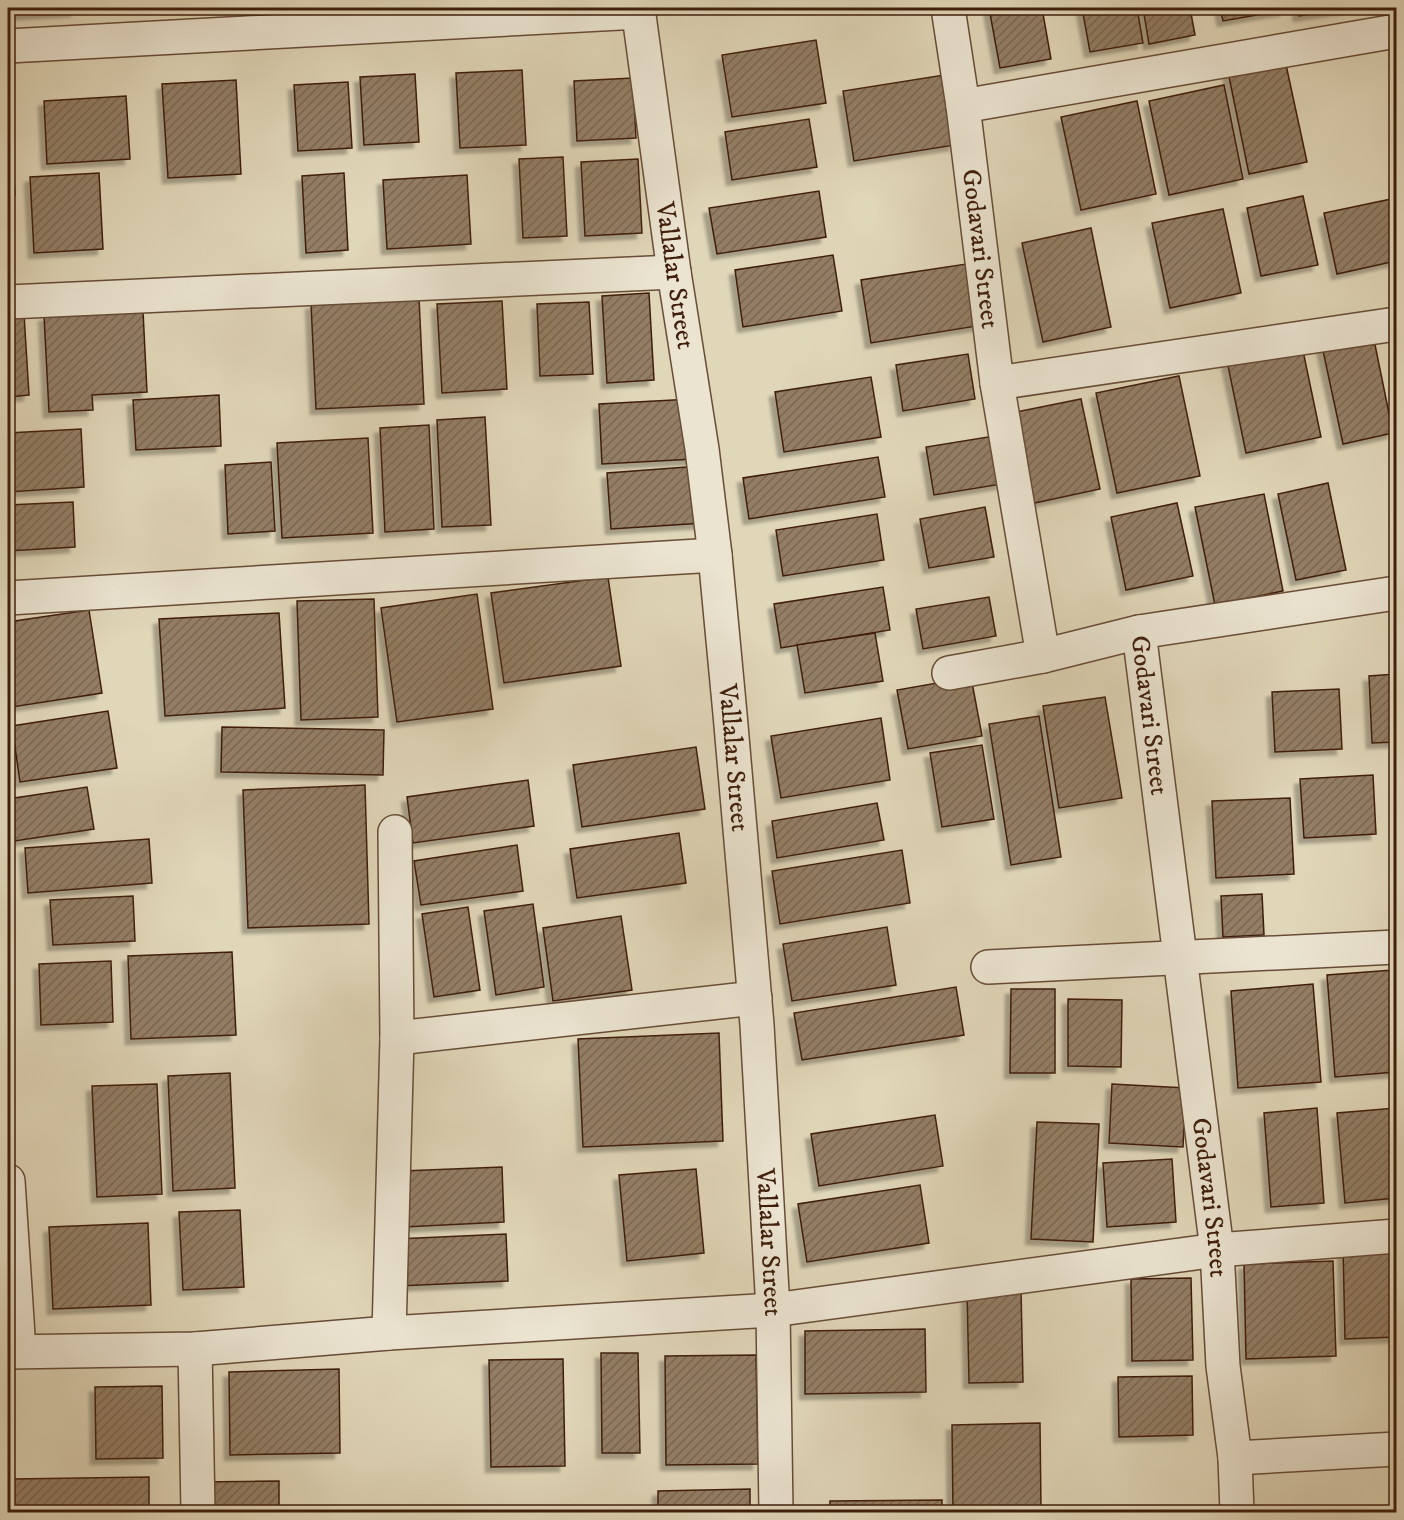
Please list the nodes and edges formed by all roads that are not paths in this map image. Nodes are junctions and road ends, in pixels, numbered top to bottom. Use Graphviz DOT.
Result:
graph roads {
  1 [pos="948,8"];
  2 [pos="638,10"];
  3 [pos="1396,31"];
  4 [pos="8,46"];
  5 [pos="963,106"];
  6 [pos="674,272"];
  7 [pos="8,302"];
  8 [pos="1396,324"];
  9 [pos="997,383"];
  10 [pos="715,555"];
  11 [pos="1396,592"];
  12 [pos="8,598"];
  13 [pos="1138,632"];
  14 [pos="1043,656"];
  15 [pos="948,673"];
  16 [pos="395,832"];
  17 [pos="1396,948"];
  18 [pos="1180,959"];
  19 [pos="988,967"];
  20 [pos="755,998"];
  21 [pos="397,1038"];
  22 [pos="8,1181"];
  23 [pos="1396,1236"];
  24 [pos="1217,1250"];
  25 [pos="773,1310"];
  26 [pos="389,1333"];
  27 [pos="195,1349"];
  28 [pos="13,1352"];
  29 [pos="1396,1449"];
  30 [pos="1235,1458"];
  31 [pos="198,1512"];
  32 [pos="776,1512"];
  33 [pos="1237,1512"];
  1 -- 5 [label="street, Godavari Street"];
  2 -- 4 [label="street"];
  2 -- 6 [label="street, Vallalar Street"];
  3 -- 5 [label="street"];
  5 -- 9 [label="street, Godavari Street"];
  6 -- 7 [label="street"];
  6 -- 10 [label="street, Vallalar Street"];
  8 -- 9 [label="street"];
  9 -- 14 [label="street, Godavari Street"];
  10 -- 12 [label="street"];
  10 -- 20 [label="street, Vallalar Street"];
  11 -- 13 [label="street"];
  13 -- 14 [label="street, Godavari Street"];
  13 -- 18 [label="street, Godavari Street"];
  14 -- 15 [label="street"];
  16 -- 21 [label="street"];
  17 -- 18 [label="street"];
  18 -- 19 [label="street"];
  18 -- 24 [label="street, Godavari Street"];
  20 -- 21 [label="street"];
  20 -- 25 [label="street, Vallalar Street"];
  21 -- 26 [label="street"];
  22 -- 28 [label="street"];
  23 -- 24 [label="street"];
  24 -- 25 [label="street"];
  24 -- 30 [label="street, Godavari Street"];
  25 -- 26 [label="street"];
  25 -- 32 [label="street, Vallalar Street"];
  26 -- 27 [label="street"];
  27 -- 28 [label="street"];
  27 -- 31 [label="street"];
  29 -- 30 [label="street"];
  30 -- 33 [label="street, Godavari Street"];
}
